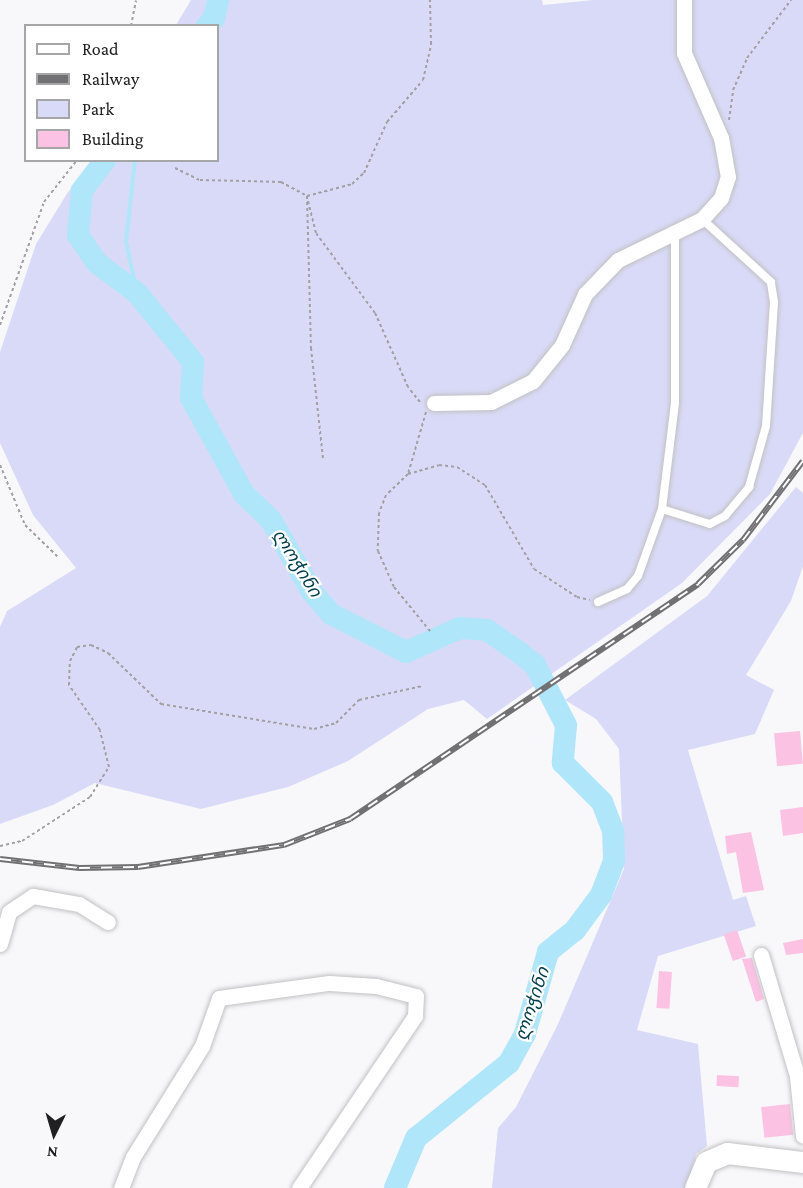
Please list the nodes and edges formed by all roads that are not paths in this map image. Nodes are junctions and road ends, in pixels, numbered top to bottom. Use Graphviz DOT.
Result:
graph roads {
  1 [pos="684,0"];
  2 [pos="702,219"];
  3 [pos="675,232"];
  4 [pos="434,404"];
  5 [pos="662,509"];
  6 [pos="598,602"];
  7 [pos="108,922"];
  8 [pos="0,944"];
  9 [pos="761,955"];
  10 [pos="803,1136"];
  11 [pos="803,1162"];
  12 [pos="121,1188"];
  13 [pos="299,1188"];
  14 [pos="695,1188"];
  1 -- 2 [label="street"];
  2 -- 3 [label="street"];
  2 -- 5 [label="lane"];
  3 -- 4 [label="street"];
  3 -- 5 [label="lane"];
  5 -- 6 [label="lane"];
  7 -- 8 [label="street"];
  9 -- 10 [label="street"];
  11 -- 14 [label="street"];
  12 -- 13 [label="street"];
}
